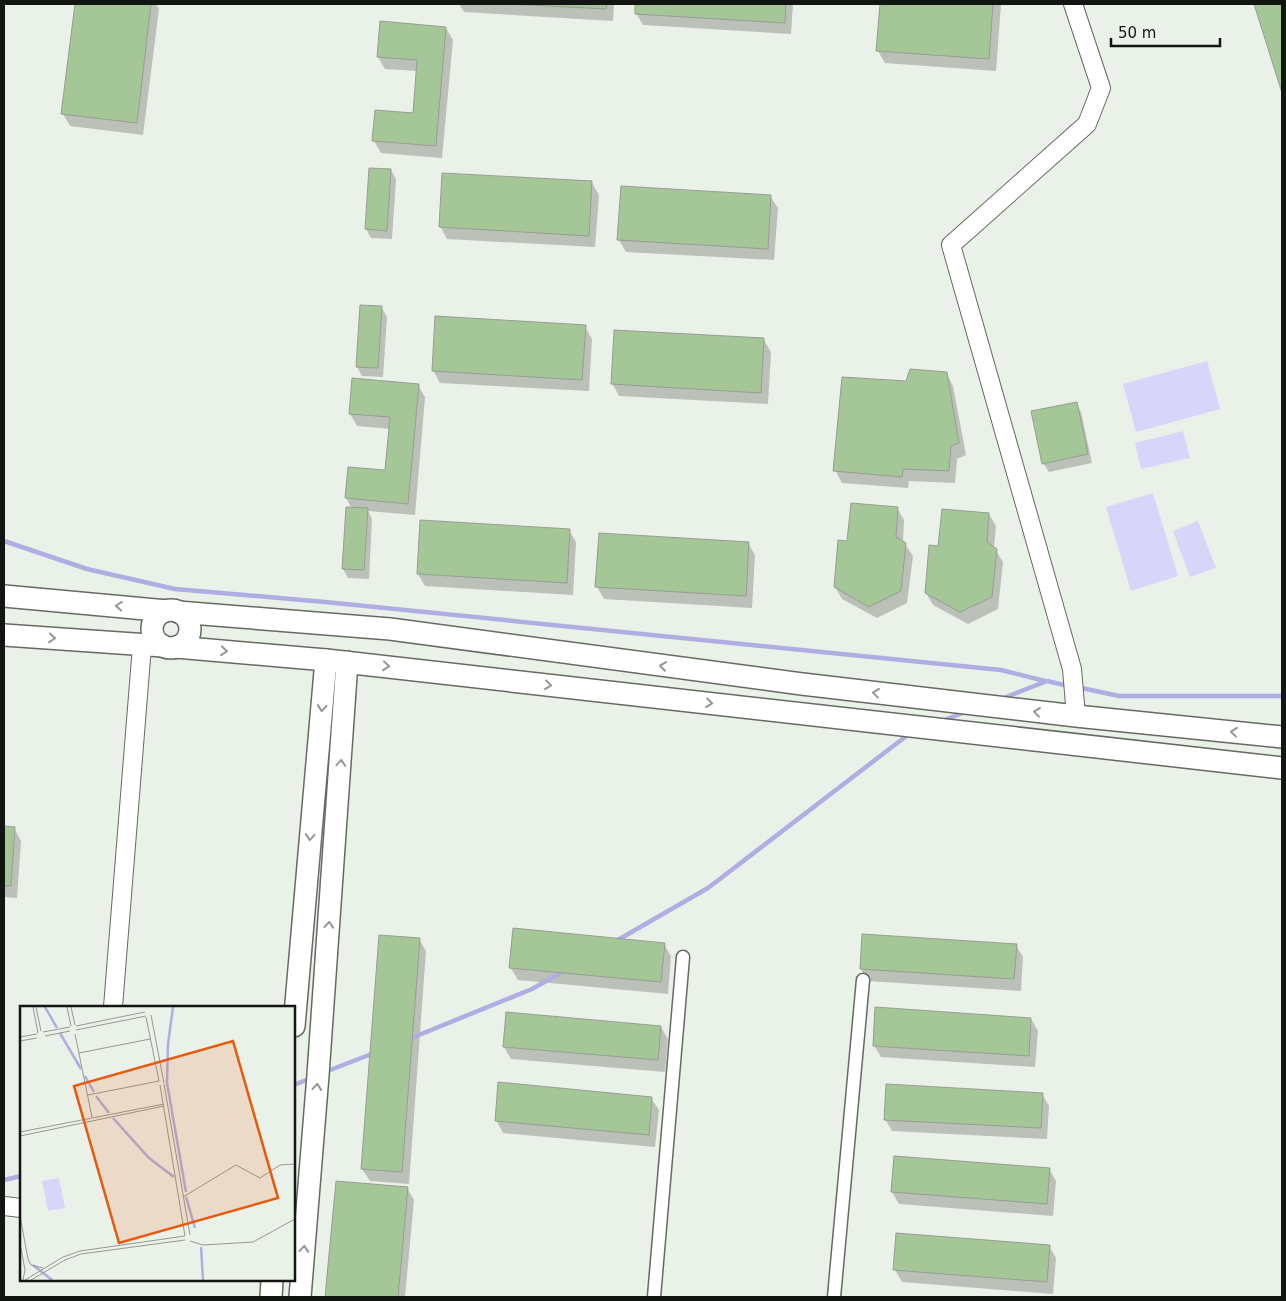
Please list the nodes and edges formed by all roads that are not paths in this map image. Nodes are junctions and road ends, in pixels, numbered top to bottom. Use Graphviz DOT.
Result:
graph roads {
  1 [pos="1073,4"];
  2 [pos="4,596"];
  3 [pos="173,611"];
  4 [pos="4,634"];
  5 [pos="142,646"];
  6 [pos="170,647"];
  7 [pos="337,661"];
  8 [pos="1076,716"];
  9 [pos="1282,737"];
  10 [pos="1282,768"];
  11 [pos="683,957"];
  12 [pos="863,980"];
  13 [pos="113,1006"];
  14 [pos="295,1018"];
  15 [pos="4,1206"];
  16 [pos="20,1208"];
  17 [pos="272,1281"];
  18 [pos="271,1297"];
  19 [pos="300,1297"];
  20 [pos="654,1297"];
  21 [pos="834,1297"];
  1 -- 8 [label="street"];
  3 -- 2 [label="street, one-way"];
  3 -- 6 [label="street"];
  3 -- 6 [label="street"];
  8 -- 3 [label="street, one-way"];
  4 -- 5 [label="street, one-way"];
  5 -- 6 [label="street"];
  5 -- 13 [label="street"];
  6 -- 7 [label="street, one-way"];
  7 -- 10 [label="street, one-way"];
  7 -- 14 [label="street, one-way"];
  19 -- 7 [label="street, one-way"];
  9 -- 8 [label="street, one-way"];
  11 -- 20 [label="street"];
  12 -- 21 [label="street"];
  15 -- 16 [label="street"];
  17 -- 18 [label="street"];
}
